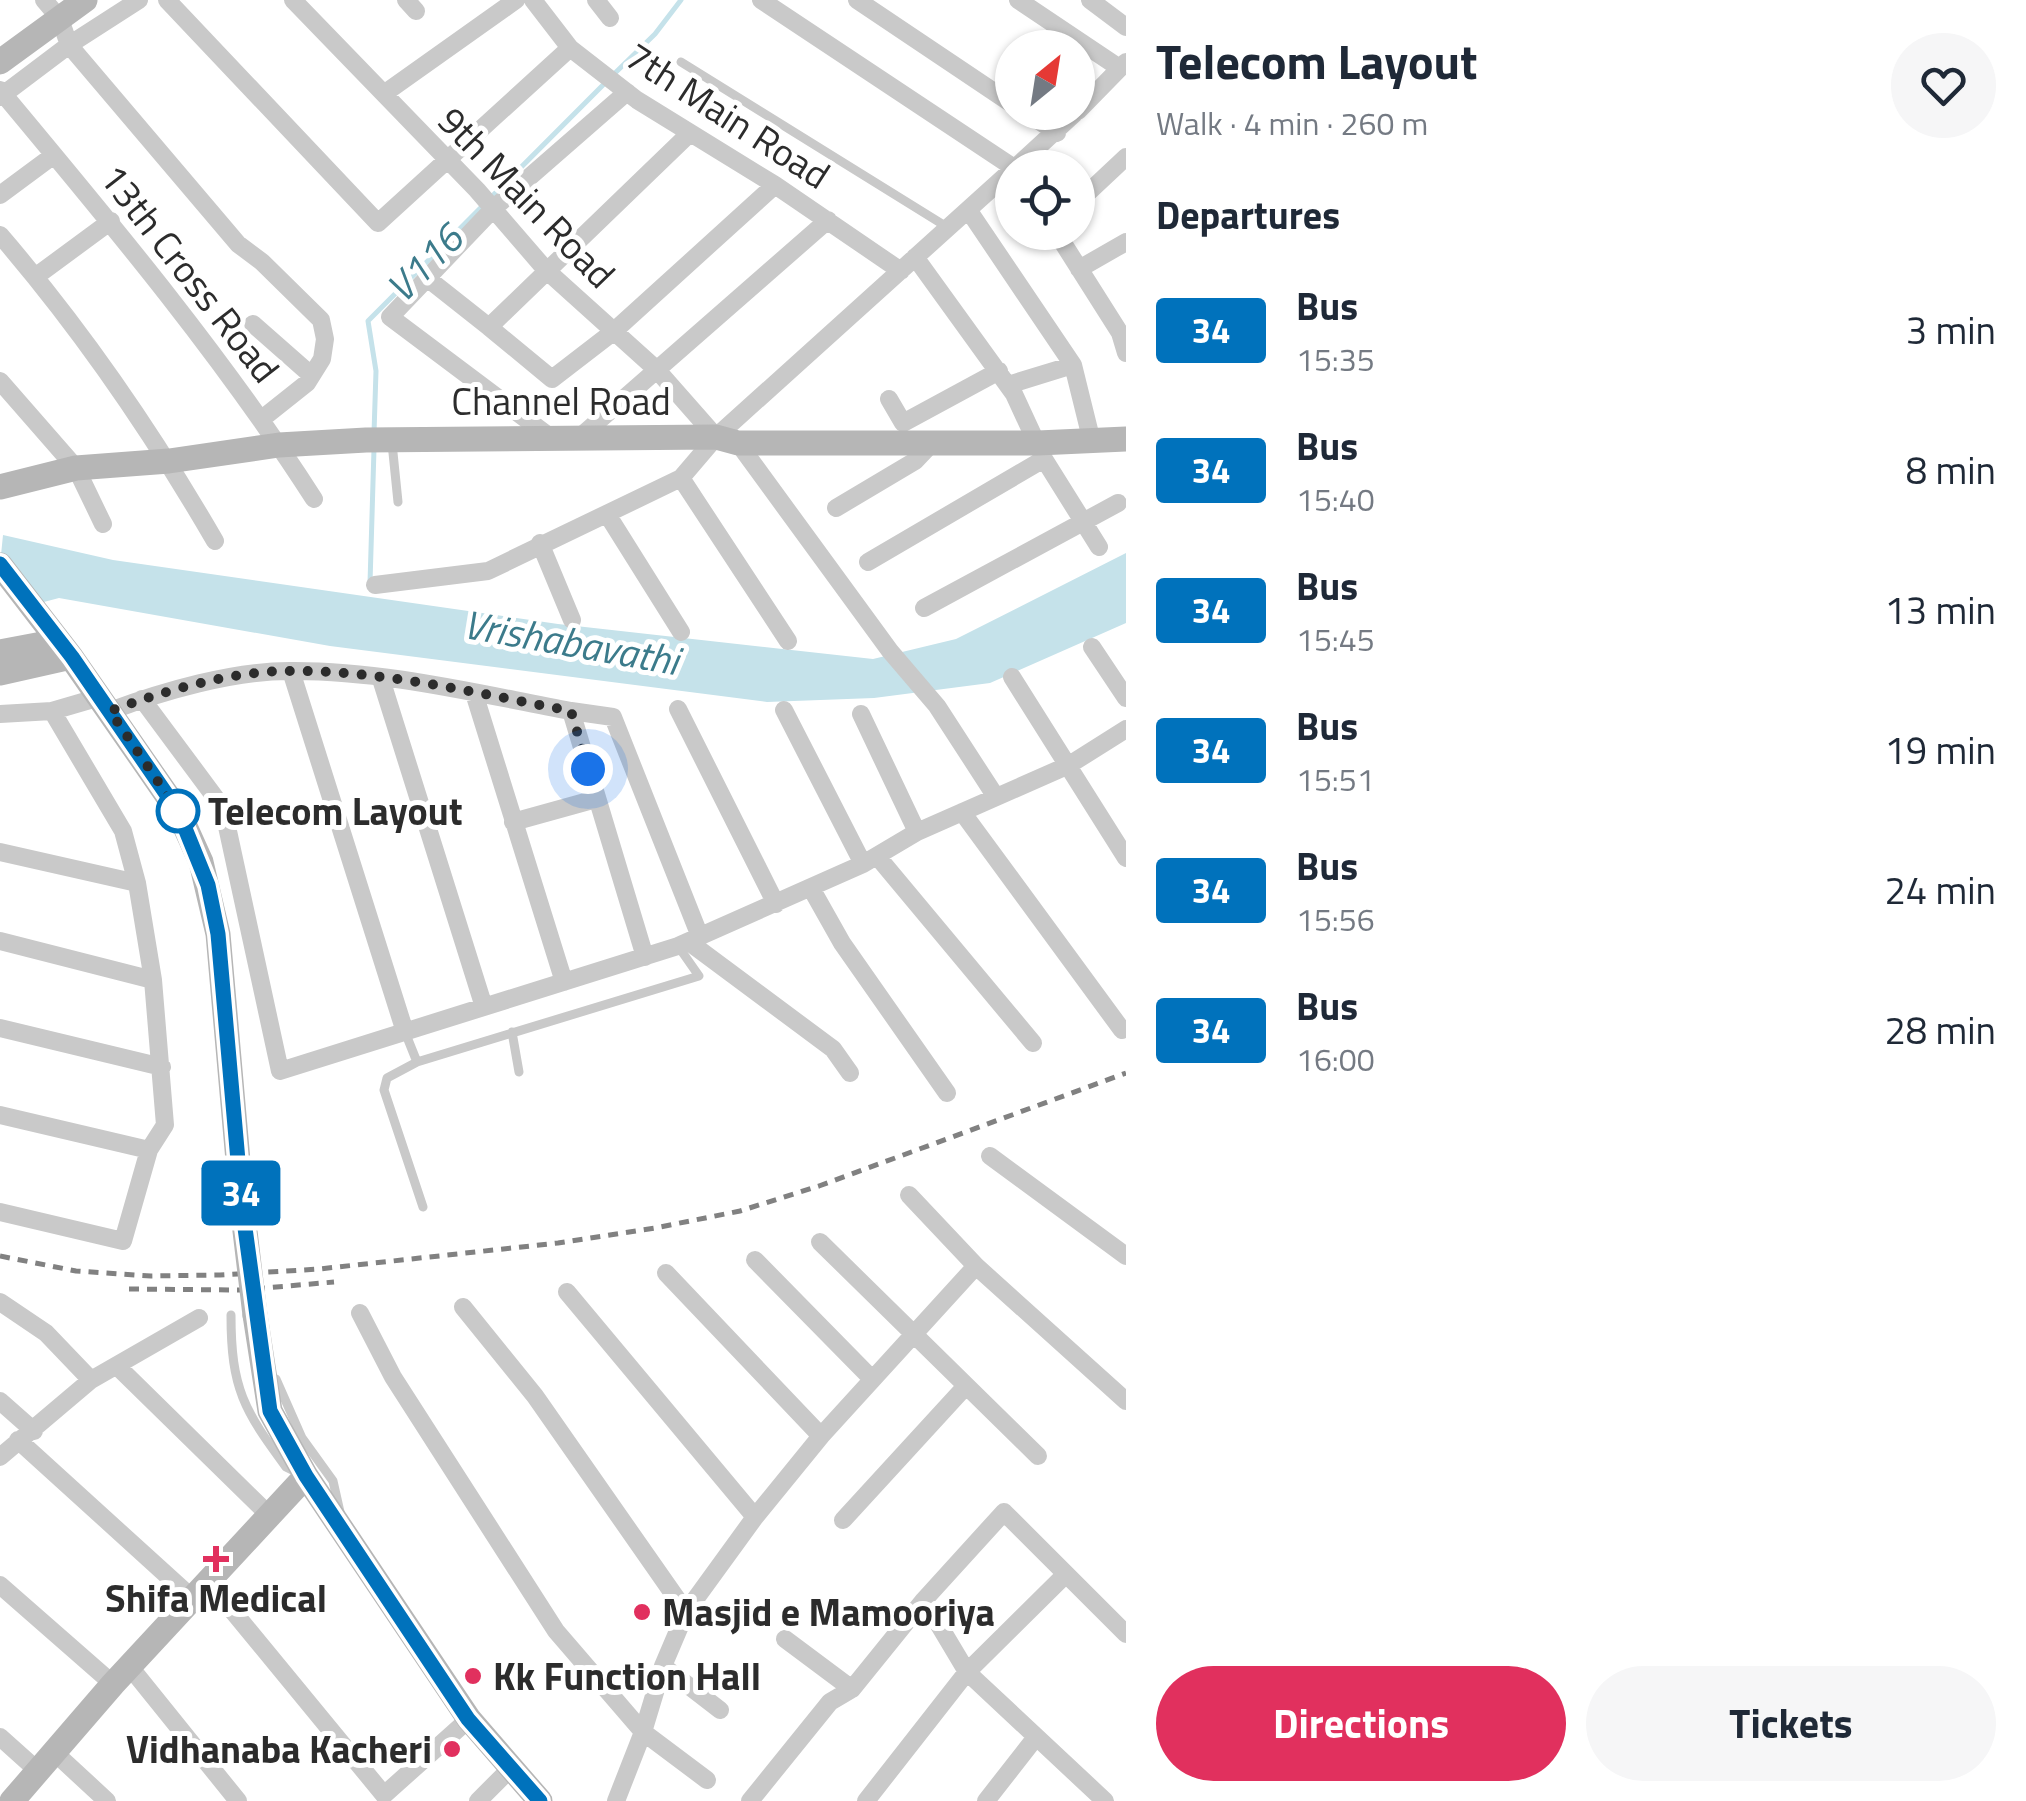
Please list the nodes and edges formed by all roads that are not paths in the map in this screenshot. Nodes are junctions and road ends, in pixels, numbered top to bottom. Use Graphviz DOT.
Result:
graph roads {
  1 [pos="86,0"];
  2 [pos="139,0"];
  3 [pos="168,0"];
  4 [pos="293,0"];
  5 [pos="516,0"];
  6 [pos="532,0"];
  7 [pos="596,0"];
  8 [pos="761,0"];
  9 [pos="857,0"];
  10 [pos="1018,0"];
  11 [pos="1090,0"];
  12 [pos="52,10"];
  13 [pos="610,18"];
  14 [pos="1126,27"];
  15 [pos="69,45"];
  16 [pos="570,48"];
  17 [pos="0,62"];
  18 [pos="680,62"];
  19 [pos="1122,64"];
  20 [pos="620,86"];
  21 [pos="385,93"];
  22 [pos="995,93"];
  23 [pos="1095,93"];
  24 [pos="1,94"];
  25 [pos="1053,130"];
  26 [pos="1060,130"];
  27 [pos="1057,133"];
  28 [pos="689,134"];
  29 [pos="1036,150"];
  30 [pos="54,155"];
  31 [pos="995,155"];
  32 [pos="1126,157"];
  33 [pos="446,161"];
  34 [pos="775,184"];
  35 [pos="995,186"];
  36 [pos="1095,186"];
  37 [pos="0,195"];
  38 [pos="489,203"];
  39 [pos="969,210"];
  40 [pos="828,220"];
  41 [pos="111,221"];
  42 [pos="949,228"];
  43 [pos="0,235"];
  44 [pos="1126,242"];
  45 [pos="1067,250"];
  46 [pos="915,256"];
  47 [pos="546,270"];
  48 [pos="901,270"];
  49 [pos="1079,270"];
  50 [pos="35,277"];
  51 [pos="427,278"];
  52 [pos="253,324"];
  53 [pos="489,327"];
  54 [pos="1123,331"];
  55 [pos="613,332"];
  56 [pos="1126,353"];
  57 [pos="1073,365"];
  58 [pos="656,370"];
  59 [pos="312,375"];
  60 [pos="1003,378"];
  61 [pos="0,381"];
  62 [pos="889,399"];
  63 [pos="263,418"];
  64 [pos="550,437"];
  65 [pos="580,438"];
  66 [pos="1126,439"];
  67 [pos="380,440"];
  68 [pos="727,440"];
  69 [pos="934,441"];
  70 [pos="1092,442"];
  71 [pos="280,445"];
  72 [pos="1041,451"];
  73 [pos="169,462"];
  74 [pos="76,468"];
  75 [pos="681,478"];
  76 [pos="0,487"];
  77 [pos="314,499"];
  78 [pos="398,502"];
  79 [pos="1118,503"];
  80 [pos="836,508"];
  81 [pos="607,514"];
  82 [pos="1083,522"];
  83 [pos="103,524"];
  84 [pos="215,541"];
  85 [pos="540,543"];
  86 [pos="1099,547"];
  87 [pos="868,562"];
  88 [pos="0,564"];
  89 [pos="375,585"];
  90 [pos="924,608"];
  91 [pos="572,620"];
  92 [pos="681,632"];
  93 [pos="788,641"];
  94 [pos="61,644"];
  95 [pos="1092,647"];
  96 [pos="0,652"];
  97 [pos="291,671"];
  98 [pos="0,673"];
  99 [pos="1012,677"];
  100 [pos="380,678"];
  101 [pos="474,693"];
  102 [pos="1126,698"];
  103 [pos="142,699"];
  104 [pos="105,704"];
  105 [pos="678,709"];
  106 [pos="784,710"];
  107 [pos="52,711"];
  108 [pos="571,711"];
  109 [pos="0,714"];
  110 [pos="861,714"];
  111 [pos="1126,729"];
  112 [pos="1070,765"];
  113 [pos="996,797"];
  114 [pos="596,799"];
  115 [pos="962,812"];
  116 [pos="514,822"];
  117 [pos="918,832"];
  118 [pos="0,852"];
  119 [pos="1126,858"];
  120 [pos="870,860"];
  121 [pos="137,883"];
  122 [pos="811,888"];
  123 [pos="776,904"];
  124 [pos="0,941"];
  125 [pos="689,941"];
  126 [pos="645,957"];
  127 [pos="154,980"];
  128 [pos="564,982"];
  129 [pos="484,1007"];
  130 [pos="0,1028"];
  131 [pos="1122,1030"];
  132 [pos="405,1032"];
  133 [pos="512,1032"];
  134 [pos="1032,1043"];
  135 [pos="416,1062"];
  136 [pos="162,1067"];
  137 [pos="519,1072"];
  138 [pos="850,1072"];
  139 [pos="947,1093"];
  140 [pos="0,1115"];
  141 [pos="149,1150"];
  142 [pos="990,1156"];
  143 [pos="909,1195"];
  144 [pos="423,1207"];
  145 [pos="0,1212"];
  146 [pos="820,1242"];
  147 [pos="1126,1256"];
  148 [pos="755,1260"];
  149 [pos="976,1266"];
  150 [pos="666,1273"];
  151 [pos="566,1292"];
  152 [pos="0,1302"];
  153 [pos="463,1307"];
  154 [pos="360,1312"];
  155 [pos="198,1318"];
  156 [pos="250,1318"];
  157 [pos="913,1333"];
  158 [pos="116,1366"];
  159 [pos="872,1379"];
  160 [pos="91,1380"];
  161 [pos="965,1387"];
  162 [pos="0,1401"];
  163 [pos="1126,1401"];
  164 [pos="26,1435"];
  165 [pos="821,1436"];
  166 [pos="1038,1456"];
  167 [pos="0,1457"];
  168 [pos="306,1476"];
  169 [pos="269,1515"];
  170 [pos="755,1516"];
  171 [pos="843,1520"];
  172 [pos="344,1530"];
  173 [pos="1066,1575"];
  174 [pos="0,1584"];
  175 [pos="200,1590"];
  176 [pos="924,1600"];
  177 [pos="686,1612"];
  178 [pos="1126,1634"];
  179 [pos="785,1639"];
  180 [pos="663,1666"];
  181 [pos="967,1672"];
  182 [pos="121,1676"];
  183 [pos="852,1689"];
  184 [pos="720,1710"];
  185 [pos="468,1719"];
  186 [pos="644,1732"];
  187 [pos="0,1736"];
  188 [pos="1036,1737"];
  189 [pos="46,1761"];
  190 [pos="510,1769"];
  191 [pos="707,1780"];
  192 [pos="101,1799"];
  193 [pos="12,1801"];
  194 [pos="238,1801"];
  195 [pos="478,1801"];
  196 [pos="540,1801"];
  197 [pos="616,1801"];
  198 [pos="750,1801"];
  199 [pos="866,1801"];
  200 [pos="986,1801"];
  201 [pos="1105,1801"];
  1 -- 12 [label="street"];
  2 -- 15 [label="street"];
  3 -- 33 [label="street"];
  4 -- 21 [label="street, 9th Main Road"];
  5 -- 21 [label="street"];
  6 -- 16 [label="street, 7th Main Road"];
  7 -- 13 [label="street"];
  8 -- 31 [label="street"];
  9 -- 22 [label="street"];
  10 -- 19 [label="street"];
  11 -- 14 [label="street"];
  12 -- 15 [label="street"];
  12 -- 17 [label="street"];
  15 -- 24 [label="street"];
  15 -- 59 [label="street"];
  16 -- 20 [label="street, 7th Main Road"];
  16 -- 33 [label="street"];
  18 -- 42 [label="lane"];
  19 -- 23 [label="street"];
  20 -- 28 [label="street, 7th Main Road"];
  20 -- 38 [label="street"];
  21 -- 33 [label="street, 9th Main Road"];
  24 -- 30 [label="street, 13th Cross Road"];
  25 -- 27 [label="street"];
  26 -- 27 [label="street"];
  27 -- 29 [label="street"];
  28 -- 34 [label="street, 7th Main Road"];
  28 -- 47 [label="street"];
  30 -- 37 [label="street"];
  30 -- 41 [label="street, 13th Cross Road"];
  32 -- 36 [label="street"];
  33 -- 38 [label="street, 9th Main Road"];
  34 -- 40 [label="street, 7th Main Road"];
  34 -- 55 [label="street"];
  35 -- 39 [label="street"];
  38 -- 47 [label="street, 9th Main Road"];
  38 -- 51 [label="street"];
  39 -- 42 [label="street"];
  39 -- 57 [label="street"];
  40 -- 48 [label="street, 7th Main Road"];
  40 -- 58 [label="street"];
  41 -- 50 [label="street"];
  41 -- 63 [label="street, 13th Cross Road"];
  42 -- 46 [label="street"];
  43 -- 50 [label="street"];
  44 -- 49 [label="street"];
  45 -- 49 [label="street"];
  46 -- 48 [label="street"];
  46 -- 60 [label="street"];
  47 -- 53 [label="street"];
  47 -- 55 [label="street, 9th Main Road"];
  48 -- 68 [label="street"];
  49 -- 54 [label="street"];
  50 -- 73 [label="street"];
  51 -- 53 [label="street"];
  51 -- 64 [label="street"];
  52 -- 59 [label="street"];
  53 -- 55 [label="street"];
  54 -- 56 [label="street"];
  55 -- 58 [label="street, 9th Main Road"];
  57 -- 60 [label="street"];
  57 -- 70 [label="street"];
  58 -- 65 [label="street"];
  58 -- 68 [label="street, 9th Main Road"];
  59 -- 63 [label="street"];
  60 -- 62 [label="street"];
  60 -- 72 [label="street"];
  61 -- 74 [label="street"];
  63 -- 71 [label="street, 13th Cross Road"];
  64 -- 65 [label="street, Channel Road"];
  64 -- 67 [label="street, Channel Road"];
  65 -- 68 [label="street, Channel Road"];
  66 -- 70 [label="street, Channel Road"];
  67 -- 71 [label="street, Channel Road"];
  67 -- 78 [label="lane"];
  68 -- 69 [label="street, Channel Road"];
  68 -- 75 [label="street"];
  68 -- 113 [label="street, 9th Main Road"];
  69 -- 72 [label="street, Channel Road"];
  69 -- 80 [label="street"];
  70 -- 72 [label="street, Channel Road"];
  71 -- 73 [label="street, Channel Road"];
  71 -- 77 [label="street, 13th Cross Road"];
  72 -- 82 [label="street"];
  72 -- 87 [label="street"];
  73 -- 74 [label="street, Channel Road"];
  73 -- 84 [label="street"];
  74 -- 76 [label="street, Channel Road"];
  74 -- 83 [label="street"];
  75 -- 81 [label="street"];
  75 -- 93 [label="street"];
  79 -- 82 [label="street"];
  81 -- 85 [label="street"];
  81 -- 92 [label="street"];
  82 -- 86 [label="street"];
  82 -- 90 [label="street"];
  85 -- 89 [label="street"];
  85 -- 91 [label="street"];
  88 -- 94 [label="street"];
  94 -- 96 [label="street"];
  94 -- 98 [label="street"];
  94 -- 104 [label="street"];
  95 -- 102 [label="street"];
  97 -- 100 [label="street"];
  97 -- 103 [label="street"];
  97 -- 132 [label="street"];
  99 -- 112 [label="street"];
  100 -- 101 [label="street"];
  100 -- 129 [label="street"];
  101 -- 108 [label="street"];
  101 -- 116 [label="street"];
  103 -- 104 [label="street"];
  103 -- 132 [label="street"];
  104 -- 107 [label="street"];
  104 -- 156 [label="street, bridge"];
  105 -- 123 [label="street"];
  106 -- 120 [label="street"];
  107 -- 109 [label="street"];
  107 -- 121 [label="street"];
  108 -- 114 [label="street"];
  108 -- 125 [label="street"];
  110 -- 117 [label="street"];
  111 -- 112 [label="street"];
  112 -- 113 [label="street"];
  112 -- 119 [label="street"];
  113 -- 115 [label="street"];
  114 -- 116 [label="street"];
  114 -- 126 [label="street"];
  115 -- 117 [label="street"];
  115 -- 131 [label="street"];
  116 -- 128 [label="street"];
  117 -- 120 [label="street"];
  118 -- 121 [label="street"];
  120 -- 122 [label="street"];
  120 -- 134 [label="street"];
  121 -- 127 [label="street"];
  122 -- 123 [label="street"];
  122 -- 139 [label="street"];
  123 -- 125 [label="street"];
  124 -- 127 [label="street"];
  125 -- 126 [label="street"];
  125 -- 133 [label="lane"];
  125 -- 138 [label="street"];
  126 -- 128 [label="street"];
  127 -- 136 [label="street"];
  128 -- 129 [label="street"];
  129 -- 132 [label="street"];
  130 -- 136 [label="street"];
  132 -- 135 [label="lane"];
  133 -- 135 [label="lane"];
  133 -- 137 [label="lane"];
  135 -- 144 [label="lane"];
  136 -- 141 [label="street"];
  140 -- 141 [label="street"];
  141 -- 145 [label="street"];
  142 -- 147 [label="street"];
  143 -- 149 [label="street"];
  146 -- 157 [label="street"];
  148 -- 159 [label="street"];
  149 -- 157 [label="street"];
  149 -- 163 [label="street"];
  150 -- 165 [label="street"];
  151 -- 170 [label="street"];
  152 -- 160 [label="street"];
  153 -- 177 [label="street"];
  154 -- 186 [label="street"];
  155 -- 158 [label="street"];
  156 -- 168 [label="street"];
  156 -- 172 [label="lane"];
  157 -- 159 [label="street"];
  157 -- 161 [label="street"];
  158 -- 160 [label="street"];
  158 -- 169 [label="street"];
  159 -- 165 [label="street"];
  160 -- 164 [label="street"];
  161 -- 166 [label="street"];
  161 -- 171 [label="street"];
  162 -- 164 [label="street"];
  164 -- 167 [label="street"];
  164 -- 175 [label="street"];
  165 -- 170 [label="street"];
  168 -- 169 [label="street"];
  168 -- 172 [label="street"];
  169 -- 175 [label="street"];
  170 -- 177 [label="street"];
  172 -- 185 [label="street"];
  173 -- 176 [label="street"];
  173 -- 178 [label="street"];
  173 -- 181 [label="street"];
  174 -- 182 [label="street"];
  175 -- 182 [label="street"];
  175 -- 185 [label="street"];
  176 -- 181 [label="street"];
  176 -- 183 [label="street"];
  177 -- 180 [label="street"];
  179 -- 183 [label="street"];
  180 -- 184 [label="street"];
  180 -- 186 [label="street"];
  181 -- 188 [label="street"];
  181 -- 199 [label="street"];
  182 -- 189 [label="street"];
  182 -- 194 [label="street"];
  183 -- 198 [label="street"];
  185 -- 190 [label="street"];
  186 -- 191 [label="street"];
  186 -- 197 [label="street"];
  187 -- 189 [label="street"];
  188 -- 200 [label="street"];
  188 -- 201 [label="street"];
  189 -- 192 [label="street"];
  189 -- 193 [label="street"];
  190 -- 195 [label="street"];
  190 -- 196 [label="street"];
}
